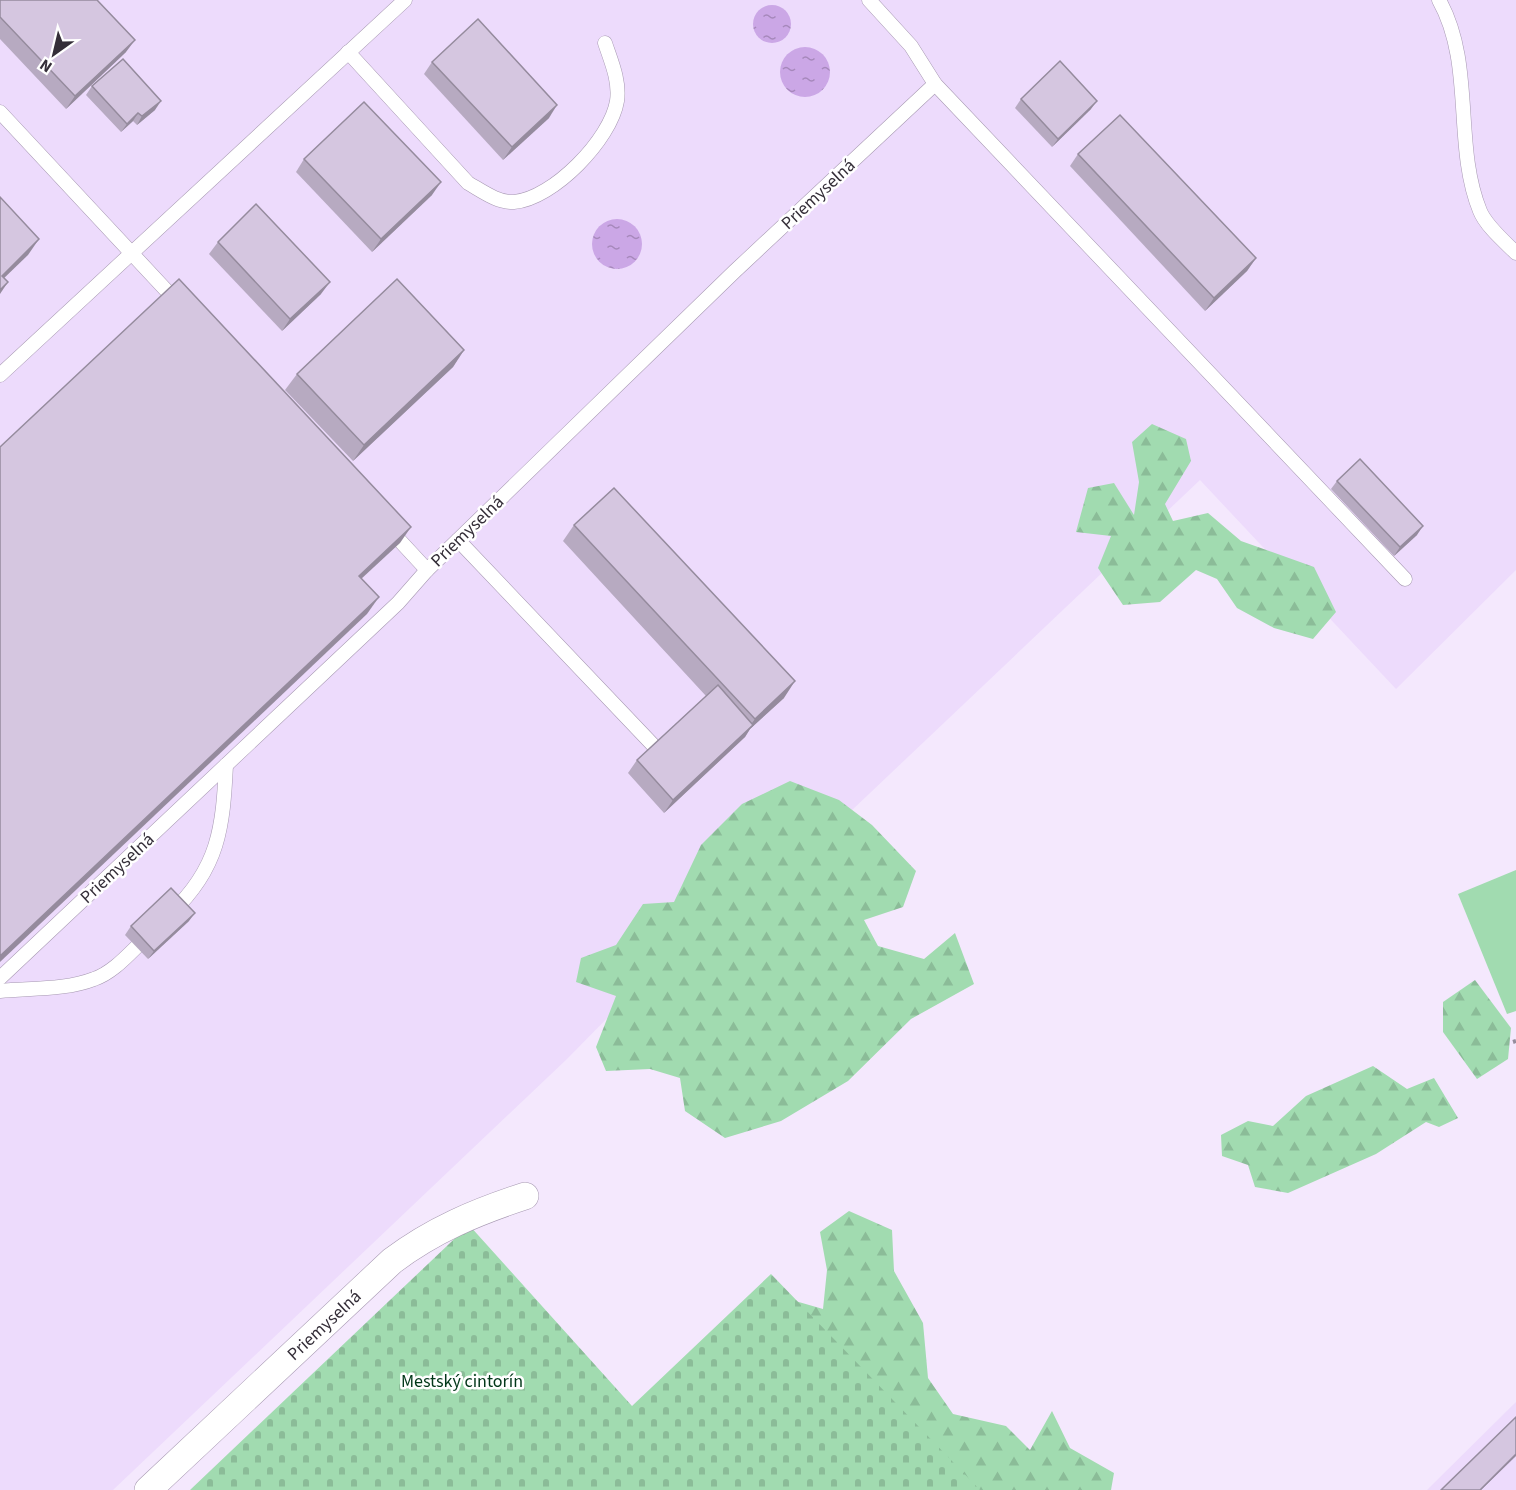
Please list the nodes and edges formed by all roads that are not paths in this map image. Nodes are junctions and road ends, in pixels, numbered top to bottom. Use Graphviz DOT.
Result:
graph roads {
  1 [pos="405,0"];
  2 [pos="869,0"];
  3 [pos="1439,0"];
  4 [pos="605,43"];
  5 [pos="348,52"];
  6 [pos="935,84"];
  7 [pos="0,112"];
  8 [pos="130,252"];
  9 [pos="1516,253"];
  10 [pos="186,312"];
  11 [pos="0,375"];
  12 [pos="379,518"];
  13 [pos="458,540"];
  14 [pos="428,570"];
  15 [pos="1405,579"];
  16 [pos="652,744"];
  17 [pos="226,765"];
  18 [pos="0,978"];
  19 [pos="0,991"];
  20 [pos="525,1196"];
  21 [pos="148,1490"];
  1 -- 5 [label="lane"];
  2 -- 6 [label="lane"];
  3 -- 9 [label="lane"];
  4 -- 5 [label="lane"];
  5 -- 8 [label="lane"];
  6 -- 13 [label="lane, Priemyselná"];
  6 -- 15 [label="lane"];
  7 -- 8 [label="lane"];
  8 -- 10 [label="lane"];
  8 -- 11 [label="lane"];
  12 -- 14 [label="lane"];
  13 -- 14 [label="lane, Priemyselná"];
  13 -- 16 [label="lane"];
  14 -- 17 [label="lane, Priemyselná"];
  17 -- 18 [label="lane, Priemyselná"];
  17 -- 19 [label="lane"];
  20 -- 21 [label="street, Priemyselná"];
}
